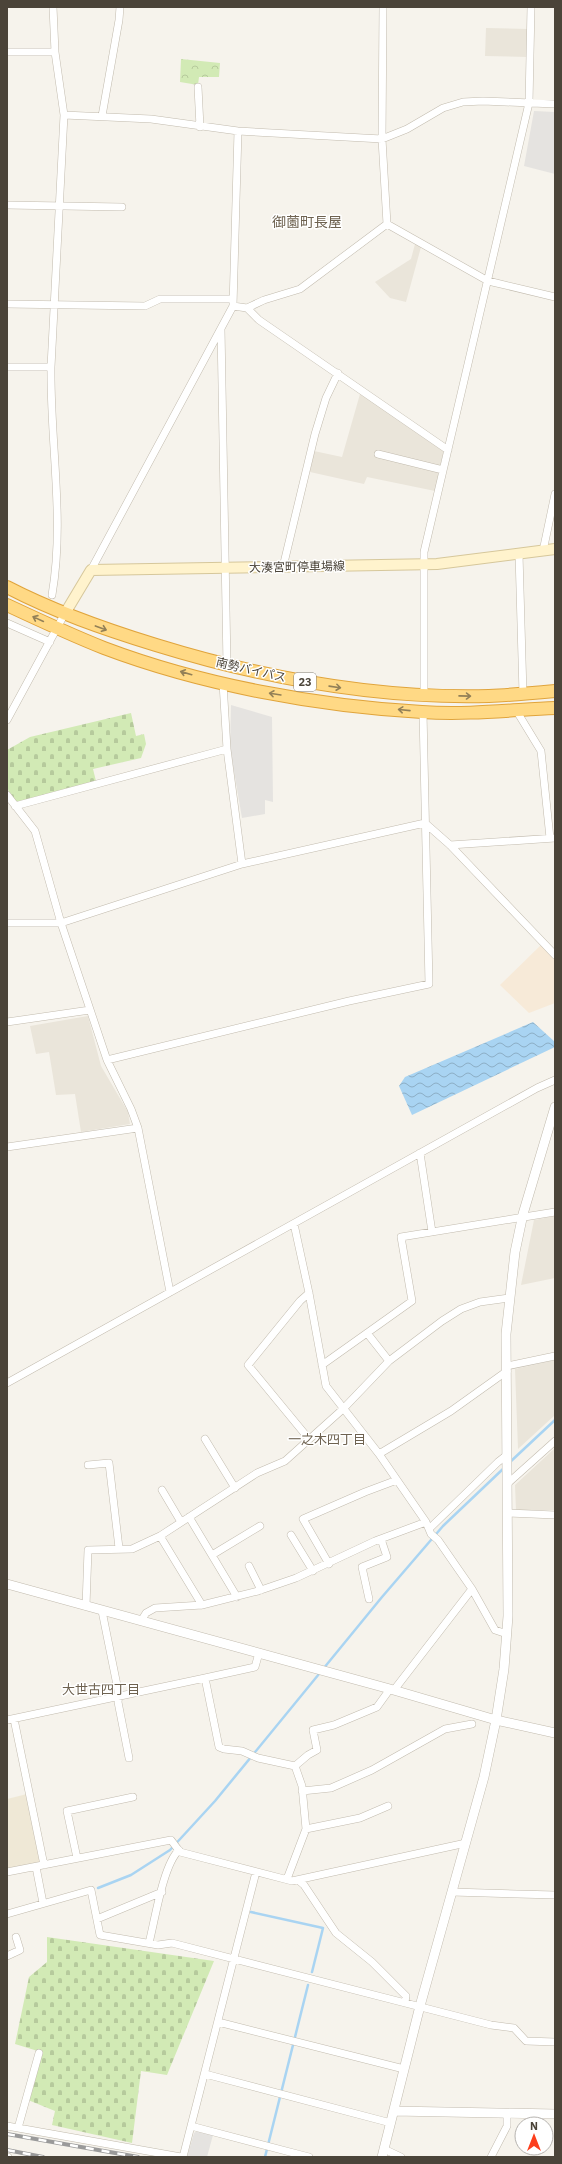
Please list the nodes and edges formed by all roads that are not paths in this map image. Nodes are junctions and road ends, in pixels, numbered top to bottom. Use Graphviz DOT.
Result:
graph roads {
  1 [pos="53,7"];
  2 [pos="120,7"];
  3 [pos="383,7"];
  4 [pos="531,7"];
  5 [pos="7,52"];
  6 [pos="55,52"];
  7 [pos="198,88"];
  8 [pos="529,103"];
  9 [pos="555,104"];
  10 [pos="64,115"];
  11 [pos="102,116"];
  12 [pos="200,127"];
  13 [pos="238,131"];
  14 [pos="382,140"];
  15 [pos="7,205"];
  16 [pos="58,207"];
  17 [pos="122,207"];
  18 [pos="387,224"];
  19 [pos="488,281"];
  20 [pos="555,297"];
  21 [pos="233,303"];
  22 [pos="7,304"];
  23 [pos="54,306"];
  24 [pos="247,308"];
  25 [pos="221,329"];
  26 [pos="51,367"];
  27 [pos="7,368"];
  28 [pos="338,373"];
  29 [pos="448,450"];
  30 [pos="378,454"];
  31 [pos="443,470"];
  32 [pos="555,494"];
  33 [pos="555,549"];
  34 [pos="543,551"];
  35 [pos="519,554"];
  36 [pos="423,564"];
  37 [pos="225,568"];
  38 [pos="282,568"];
  39 [pos="91,570"];
  40 [pos="7,587"];
  41 [pos="52,595"];
  42 [pos="7,605"];
  43 [pos="64,615"];
  44 [pos="7,623"];
  45 [pos="58,629"];
  46 [pos="50,642"];
  47 [pos="227,665"];
  48 [pos="223,683"];
  49 [pos="555,691"];
  50 [pos="523,694"];
  51 [pos="424,695"];
  52 [pos="555,708"];
  53 [pos="516,710"];
  54 [pos="423,712"];
  55 [pos="7,720"];
  56 [pos="227,749"];
  57 [pos="7,795"];
  58 [pos="15,806"];
  59 [pos="424,823"];
  60 [pos="552,838"];
  61 [pos="450,845"];
  62 [pos="242,864"];
  63 [pos="7,923"];
  64 [pos="61,923"];
  65 [pos="555,955"];
  66 [pos="90,1010"];
  67 [pos="7,1022"];
  68 [pos="107,1060"];
  69 [pos="555,1080"];
  70 [pos="555,1106"];
  71 [pos="138,1128"];
  72 [pos="7,1147"];
  73 [pos="420,1153"];
  74 [pos="555,1212"];
  75 [pos="522,1218"];
  76 [pos="294,1224"];
  77 [pos="432,1232"];
  78 [pos="170,1292"];
  79 [pos="309,1293"];
  80 [pos="509,1298"];
  81 [pos="367,1333"];
  82 [pos="555,1356"];
  83 [pos="389,1361"];
  84 [pos="322,1365"];
  85 [pos="507,1369"];
  86 [pos="7,1383"];
  87 [pos="343,1409"];
  88 [pos="205,1439"];
  89 [pos="309,1440"];
  90 [pos="555,1441"];
  91 [pos="379,1454"];
  92 [pos="507,1456"];
  93 [pos="88,1465"];
  94 [pos="507,1479"];
  95 [pos="398,1480"];
  96 [pos="235,1488"];
  97 [pos="162,1490"];
  98 [pos="508,1513"];
  99 [pos="555,1515"];
  100 [pos="189,1517"];
  101 [pos="181,1522"];
  102 [pos="260,1526"];
  103 [pos="429,1528"];
  104 [pos="291,1535"];
  105 [pos="160,1536"];
  106 [pos="381,1539"];
  107 [pos="119,1548"];
  108 [pos="212,1555"];
  109 [pos="328,1564"];
  110 [pos="249,1566"];
  111 [pos="312,1571"];
  112 [pos="7,1584"];
  113 [pos="472,1589"];
  114 [pos="261,1590"];
  115 [pos="237,1597"];
  116 [pos="369,1599"];
  117 [pos="202,1605"];
  118 [pos="86,1606"];
  119 [pos="102,1611"];
  120 [pos="141,1621"];
  121 [pos="506,1634"];
  122 [pos="260,1653"];
  123 [pos="205,1678"];
  124 [pos="392,1689"];
  125 [pos="119,1695"];
  126 [pos="11,1719"];
  127 [pos="496,1720"];
  128 [pos="472,1724"];
  129 [pos="555,1733"];
  130 [pos="129,1758"];
  131 [pos="295,1766"];
  132 [pos="302,1791"];
  133 [pos="133,1797"];
  134 [pos="388,1806"];
  135 [pos="306,1829"];
  136 [pos="466,1843"];
  137 [pos="179,1850"];
  138 [pos="77,1858"];
  139 [pos="44,1865"];
  140 [pos="36,1867"];
  141 [pos="7,1872"];
  142 [pos="256,1872"];
  143 [pos="286,1879"];
  144 [pos="298,1880"];
  145 [pos="162,1892"];
  146 [pos="452,1892"];
  147 [pos="555,1895"];
  148 [pos="43,1903"];
  149 [pos="7,1914"];
  150 [pos="97,1919"];
  151 [pos="16,1937"];
  152 [pos="149,1943"];
  153 [pos="7,1956"];
  154 [pos="234,1958"];
  155 [pos="405,2002"];
  156 [pos="420,2006"];
  157 [pos="218,2022"];
  158 [pos="555,2042"];
  159 [pos="39,2053"];
  160 [pos="404,2069"];
  161 [pos="205,2074"];
  162 [pos="394,2111"];
  163 [pos="507,2114"];
  164 [pos="555,2114"];
  165 [pos="391,2123"];
  166 [pos="7,2126"];
  167 [pos="191,2126"];
  168 [pos="18,2128"];
  169 [pos="383,2153"];
  170 [pos="182,2157"];
  171 [pos="309,2157"];
  172 [pos="401,2157"];
  173 [pos="491,2157"];
  1 -- 6 [label="street"];
  2 -- 11 [label="street"];
  3 -- 14 [label="street"];
  4 -- 8 [label="street"];
  5 -- 6 [label="street"];
  6 -- 10 [label="street"];
  7 -- 12 [label="street"];
  8 -- 9 [label="street"];
  8 -- 14 [label="street"];
  8 -- 19 [label="street"];
  10 -- 11 [label="street"];
  10 -- 16 [label="street"];
  11 -- 12 [label="street"];
  12 -- 13 [label="street"];
  13 -- 14 [label="street"];
  13 -- 21 [label="street"];
  14 -- 18 [label="street"];
  15 -- 16 [label="street"];
  16 -- 17 [label="street"];
  16 -- 23 [label="street"];
  18 -- 19 [label="street"];
  18 -- 24 [label="street"];
  19 -- 20 [label="street"];
  19 -- 29 [label="street"];
  21 -- 23 [label="street"];
  21 -- 24 [label="street"];
  21 -- 25 [label="street"];
  22 -- 23 [label="street"];
  23 -- 26 [label="street"];
  24 -- 28 [label="street"];
  25 -- 37 [label="street"];
  25 -- 39 [label="street"];
  26 -- 27 [label="street"];
  26 -- 41 [label="street"];
  28 -- 29 [label="street"];
  28 -- 38 [label="street"];
  29 -- 31 [label="street"];
  30 -- 31 [label="street"];
  31 -- 36 [label="street"];
  32 -- 34 [label="street"];
  33 -- 34 [label="main road, 大湊宮町停車場線"];
  34 -- 35 [label="main road, 大湊宮町停車場線"];
  35 -- 36 [label="main road, 大湊宮町停車場線"];
  35 -- 50 [label="street"];
  36 -- 38 [label="main road, 大湊宮町停車場線"];
  36 -- 51 [label="street"];
  37 -- 38 [label="main road, 大湊宮町停車場線"];
  37 -- 39 [label="main road, 大湊宮町停車場線"];
  37 -- 47 [label="street"];
  39 -- 43 [label="main road"];
  40 -- 43 [label="highway, 南勢バイパス / 23"];
  45 -- 42 [label="highway, 南勢バイパス / 23, one-way"];
  43 -- 45 [label="street"];
  43 -- 47 [label="highway, 南勢バイパス / 23, one-way"];
  44 -- 46 [label="street"];
  45 -- 46 [label="street"];
  48 -- 45 [label="highway, 南勢バイパス / 23, one-way"];
  46 -- 55 [label="street"];
  47 -- 51 [label="highway, 南勢バイパス / 23, one-way"];
  54 -- 48 [label="highway, 南勢バイパス / 23, one-way"];
  48 -- 56 [label="street"];
  49 -- 50 [label="highway, 南勢バイパス / 23"];
  51 -- 50 [label="highway, 南勢バイパス / 23, one-way"];
  52 -- 53 [label="highway, 南勢バイパス / 23"];
  53 -- 54 [label="highway, 南勢バイパス / 23"];
  53 -- 60 [label="street"];
  54 -- 59 [label="street"];
  56 -- 58 [label="street"];
  56 -- 62 [label="street"];
  57 -- 58 [label="street"];
  58 -- 64 [label="street"];
  59 -- 61 [label="street"];
  59 -- 62 [label="street"];
  59 -- 68 [label="street"];
  60 -- 61 [label="street"];
  61 -- 65 [label="street"];
  62 -- 64 [label="street"];
  63 -- 64 [label="street"];
  64 -- 66 [label="street"];
  66 -- 67 [label="street"];
  66 -- 68 [label="street"];
  68 -- 71 [label="street"];
  69 -- 73 [label="street"];
  70 -- 75 [label="street"];
  71 -- 72 [label="street"];
  71 -- 78 [label="street"];
  73 -- 76 [label="street"];
  73 -- 77 [label="street"];
  74 -- 75 [label="street"];
  75 -- 77 [label="street"];
  75 -- 80 [label="street"];
  76 -- 78 [label="street"];
  76 -- 79 [label="street"];
  77 -- 81 [label="street"];
  78 -- 86 [label="street"];
  79 -- 84 [label="street"];
  79 -- 89 [label="street"];
  80 -- 83 [label="street"];
  80 -- 85 [label="street"];
  81 -- 83 [label="street"];
  81 -- 84 [label="street"];
  82 -- 85 [label="street"];
  83 -- 87 [label="street"];
  84 -- 87 [label="street"];
  85 -- 91 [label="street"];
  85 -- 92 [label="street"];
  87 -- 89 [label="street"];
  87 -- 91 [label="street"];
  88 -- 96 [label="street"];
  89 -- 96 [label="street"];
  90 -- 94 [label="street"];
  91 -- 95 [label="street"];
  92 -- 94 [label="street"];
  92 -- 103 [label="street"];
  93 -- 107 [label="street"];
  94 -- 98 [label="street"];
  95 -- 103 [label="street"];
  95 -- 109 [label="street"];
  96 -- 100 [label="street"];
  97 -- 101 [label="street"];
  98 -- 99 [label="street"];
  98 -- 121 [label="street"];
  100 -- 101 [label="street"];
  100 -- 108 [label="street"];
  101 -- 105 [label="street"];
  102 -- 108 [label="street"];
  103 -- 106 [label="street"];
  103 -- 113 [label="street"];
  104 -- 111 [label="street"];
  105 -- 107 [label="street"];
  105 -- 117 [label="street"];
  106 -- 109 [label="street"];
  106 -- 116 [label="street"];
  107 -- 118 [label="street"];
  108 -- 115 [label="street"];
  109 -- 111 [label="street"];
  110 -- 114 [label="street"];
  111 -- 114 [label="street"];
  112 -- 118 [label="street"];
  113 -- 121 [label="street"];
  113 -- 124 [label="street"];
  114 -- 115 [label="street"];
  115 -- 117 [label="street"];
  117 -- 120 [label="street"];
  118 -- 119 [label="street"];
  119 -- 120 [label="street"];
  119 -- 125 [label="street"];
  120 -- 122 [label="street"];
  121 -- 127 [label="street"];
  122 -- 123 [label="street"];
  122 -- 124 [label="street"];
  123 -- 125 [label="street"];
  123 -- 131 [label="street"];
  124 -- 127 [label="street"];
  124 -- 131 [label="street"];
  125 -- 126 [label="street"];
  125 -- 130 [label="street"];
  126 -- 139 [label="street"];
  127 -- 129 [label="street"];
  127 -- 136 [label="street"];
  128 -- 132 [label="street"];
  131 -- 132 [label="street"];
  132 -- 135 [label="street"];
  133 -- 138 [label="street"];
  134 -- 135 [label="street"];
  135 -- 143 [label="street"];
  136 -- 144 [label="street"];
  136 -- 146 [label="street"];
  137 -- 138 [label="street"];
  137 -- 142 [label="street"];
  137 -- 145 [label="street"];
  138 -- 139 [label="street"];
  139 -- 140 [label="street"];
  140 -- 141 [label="street"];
  140 -- 148 [label="street"];
  142 -- 143 [label="street"];
  142 -- 154 [label="street"];
  143 -- 144 [label="street"];
  144 -- 155 [label="street"];
  145 -- 150 [label="street"];
  145 -- 152 [label="street"];
  146 -- 147 [label="street"];
  146 -- 156 [label="street"];
  148 -- 149 [label="street"];
  148 -- 150 [label="street"];
  150 -- 152 [label="street"];
  151 -- 153 [label="street"];
  152 -- 154 [label="street"];
  154 -- 155 [label="street"];
  154 -- 157 [label="street"];
  155 -- 156 [label="street"];
  156 -- 158 [label="street"];
  156 -- 160 [label="street"];
  157 -- 160 [label="street"];
  157 -- 161 [label="street"];
  159 -- 168 [label="street"];
  160 -- 162 [label="street"];
  161 -- 165 [label="street"];
  161 -- 167 [label="street"];
  162 -- 163 [label="street"];
  162 -- 165 [label="street"];
  163 -- 164 [label="street"];
  163 -- 173 [label="street"];
  165 -- 169 [label="street"];
  166 -- 168 [label="street"];
  167 -- 170 [label="street"];
  167 -- 171 [label="street"];
  168 -- 170 [label="street"];
  169 -- 172 [label="street"];
}
